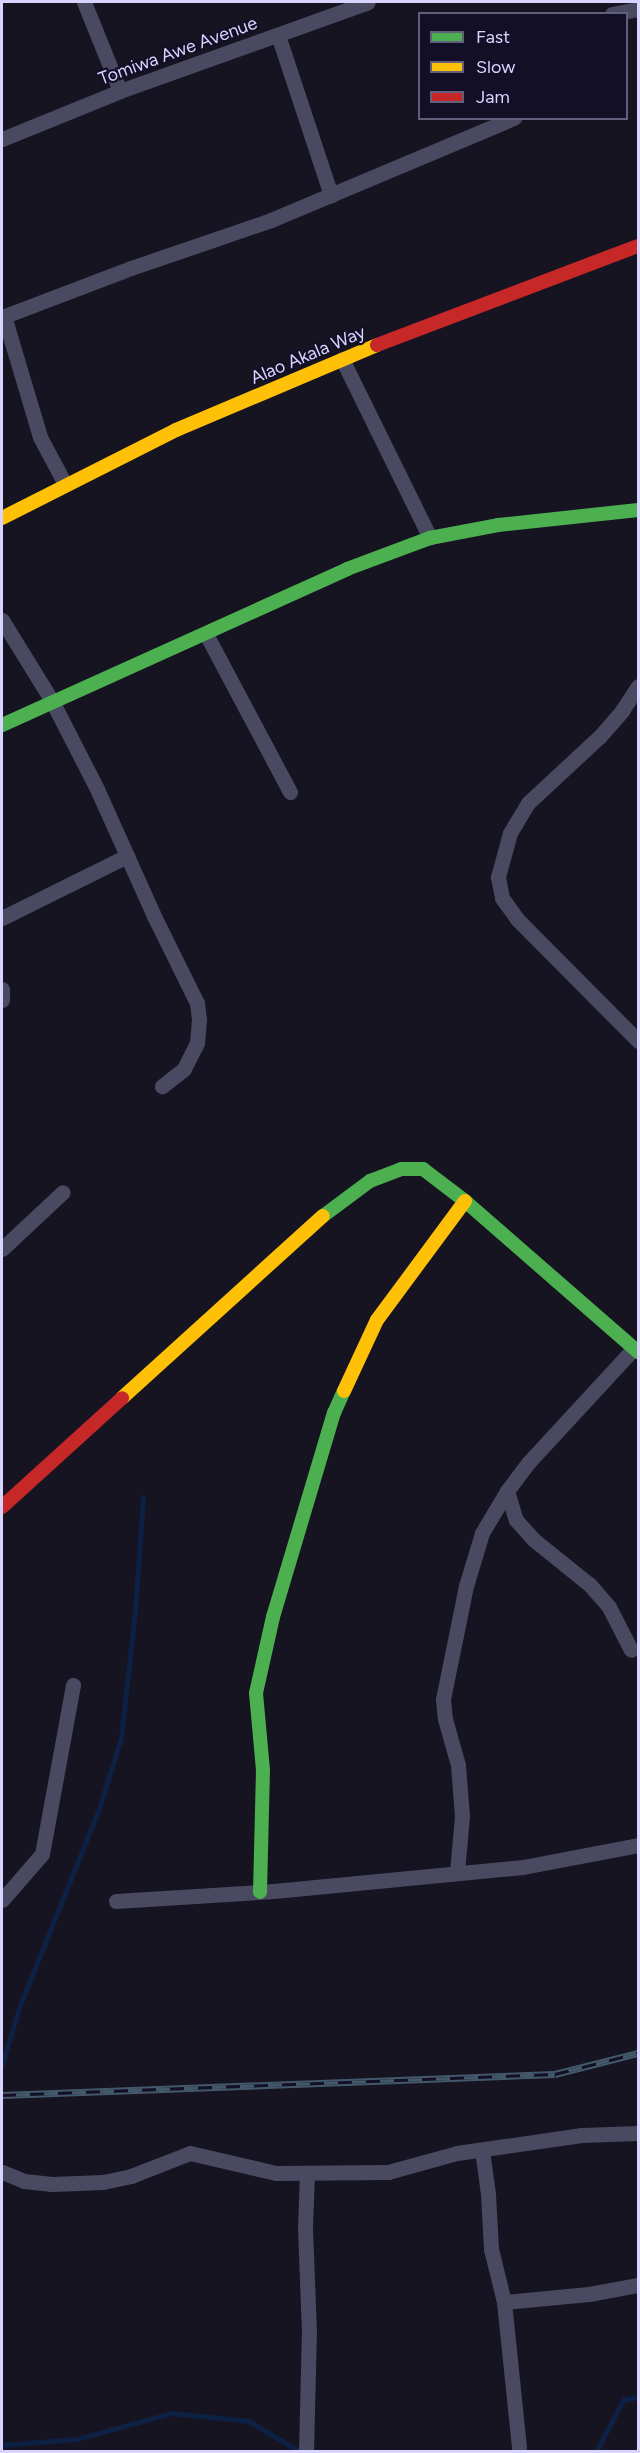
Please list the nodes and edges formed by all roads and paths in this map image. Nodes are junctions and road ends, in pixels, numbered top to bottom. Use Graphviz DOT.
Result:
graph roads {
  1 [pos="84,2"];
  2 [pos="368,2"];
  3 [pos="639,9"];
  4 [pos="623,12"];
  5 [pos="278,35"];
  6 [pos="120,91"];
  7 [pos="509,120"];
  8 [pos="2,139"];
  9 [pos="331,195"];
  10 [pos="639,246"];
  11 [pos="3,316"];
  12 [pos="342,359"];
  13 [pos="65,484"];
  14 [pos="639,510"];
  15 [pos="2,518"];
  16 [pos="430,538"];
  17 [pos="2,620"];
  18 [pos="206,634"];
  19 [pos="639,686"];
  20 [pos="52,701"];
  21 [pos="2,725"];
  22 [pos="290,792"];
  23 [pos="127,856"];
  24 [pos="2,918"];
  25 [pos="2,989"];
  26 [pos="2,1000"];
  27 [pos="639,1041"];
  28 [pos="162,1086"];
  29 [pos="63,1192"];
  30 [pos="465,1201"];
  31 [pos="2,1249"];
  32 [pos="636,1350"];
  33 [pos="507,1491"];
  34 [pos="2,1507"];
  35 [pos="631,1650"];
  36 [pos="73,1685"];
  37 [pos="639,1845"];
  38 [pos="457,1872"];
  39 [pos="260,1892"];
  40 [pos="2,1900"];
  41 [pos="117,1900"];
  42 [pos="639,2133"];
  43 [pos="482,2150"];
  44 [pos="2,2172"];
  45 [pos="307,2173"];
  46 [pos="639,2285"];
  47 [pos="504,2302"];
  48 [pos="519,2447"];
  49 [pos="306,2451"];
  1 -- 6 [label="street"];
  2 -- 5 [label="street, Tomiwa Awe Avenue"];
  3 -- 4 [label="street"];
  5 -- 6 [label="street, Tomiwa Awe Avenue"];
  5 -- 9 [label="street"];
  6 -- 8 [label="street, Tomiwa Awe Avenue"];
  7 -- 9 [label="street"];
  9 -- 11 [label="street"];
  10 -- 12 [label="street, Alao Akala Way"];
  11 -- 13 [label="street"];
  12 -- 13 [label="street, Alao Akala Way"];
  12 -- 16 [label="street"];
  13 -- 15 [label="street, Alao Akala Way"];
  14 -- 16 [label="street"];
  16 -- 18 [label="street"];
  17 -- 20 [label="street"];
  18 -- 20 [label="street"];
  18 -- 22 [label="street"];
  19 -- 27 [label="street"];
  20 -- 21 [label="street"];
  20 -- 23 [label="street"];
  23 -- 24 [label="street"];
  23 -- 28 [label="street"];
  25 -- 26 [label="street"];
  29 -- 31 [label="street"];
  30 -- 32 [label="street"];
  30 -- 34 [label="street"];
  30 -- 39 [label="street"];
  32 -- 33 [label="street"];
  33 -- 35 [label="street"];
  33 -- 38 [label="street"];
  36 -- 40 [label="street"];
  37 -- 38 [label="street"];
  38 -- 39 [label="street"];
  39 -- 41 [label="street"];
  42 -- 43 [label="street"];
  43 -- 45 [label="street"];
  43 -- 47 [label="street"];
  44 -- 45 [label="street"];
  45 -- 49 [label="street"];
  46 -- 47 [label="street"];
  47 -- 48 [label="street"];
}
